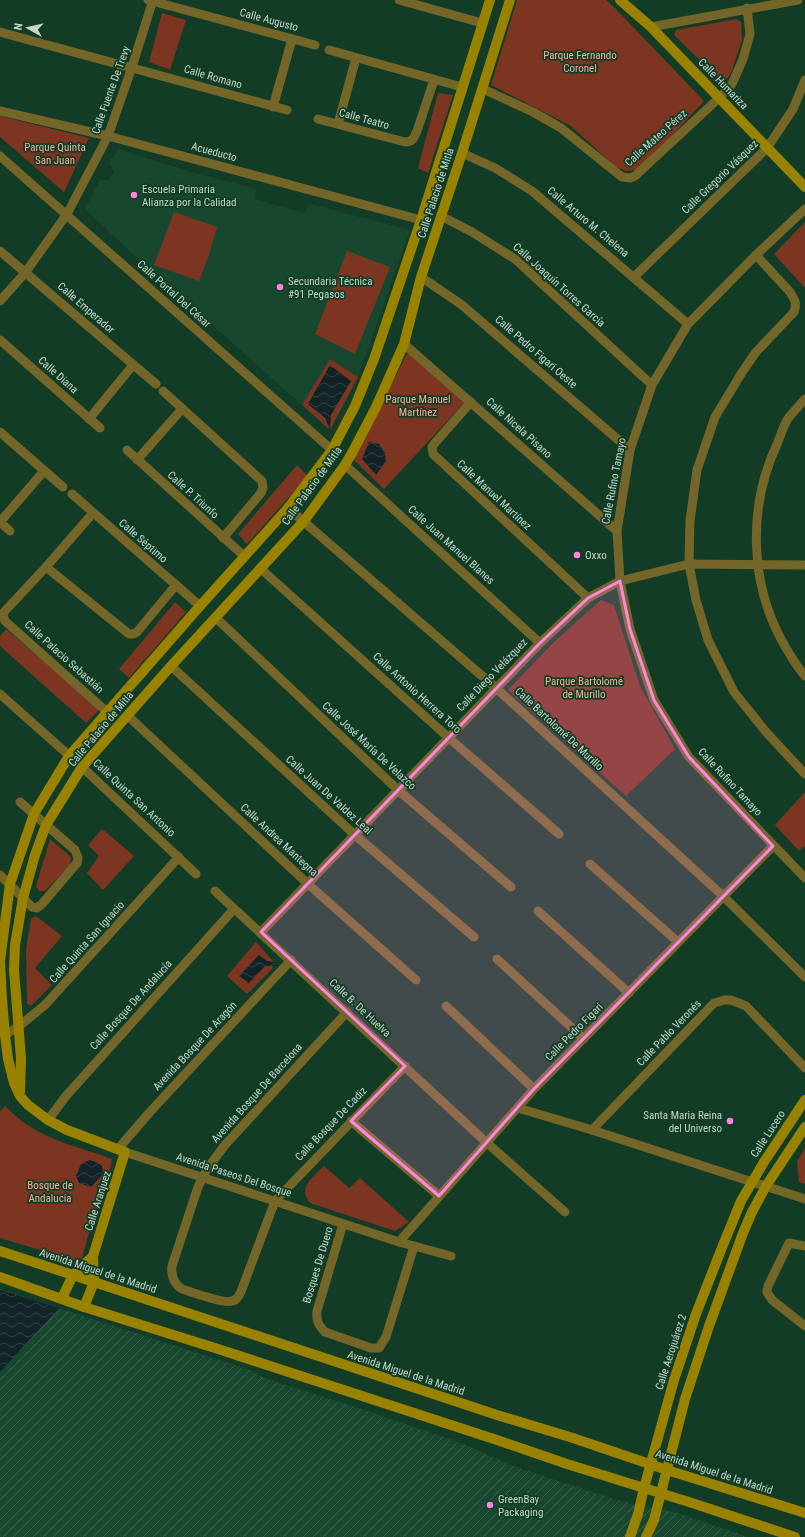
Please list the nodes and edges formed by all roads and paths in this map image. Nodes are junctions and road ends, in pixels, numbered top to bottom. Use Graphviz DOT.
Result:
graph roads {
  1 [pos="151,0"];
  2 [pos="399,0"];
  3 [pos="490,0"];
  4 [pos="510,0"];
  5 [pos="620,0"];
  6 [pos="798,0"];
  7 [pos="747,8"];
  8 [pos="482,23"];
  9 [pos="651,27"];
  10 [pos="0,32"];
  11 [pos="292,39"];
  12 [pos="315,45"];
  13 [pos="329,50"];
  14 [pos="356,58"];
  15 [pos="132,68"];
  16 [pos="434,80"];
  17 [pos="805,80"];
  18 [pos="462,87"];
  19 [pos="482,90"];
  20 [pos="719,98"];
  21 [pos="273,106"];
  22 [pos="287,110"];
  23 [pos="0,111"];
  24 [pos="318,119"];
  25 [pos="338,124"];
  26 [pos="108,136"];
  27 [pos="768,148"];
  28 [pos="462,153"];
  29 [pos="0,156"];
  30 [pos="805,187"];
  31 [pos="805,209"];
  32 [pos="67,214"];
  33 [pos="441,216"];
  34 [pos="421,220"];
  35 [pos="0,251"];
  36 [pos="756,255"];
  37 [pos="25,272"];
  38 [pos="421,277"];
  39 [pos="634,278"];
  40 [pos="0,301"];
  41 [pos="688,324"];
  42 [pos="0,340"];
  43 [pos="404,344"];
  44 [pos="133,366"];
  45 [pos="156,384"];
  46 [pos="652,385"];
  47 [pos="163,391"];
  48 [pos="805,398"];
  49 [pos="471,402"];
  50 [pos="182,409"];
  51 [pos="89,419"];
  52 [pos="100,428"];
  53 [pos="0,432"];
  54 [pos="127,450"];
  55 [pos="332,450"];
  56 [pos="630,450"];
  57 [pos="137,460"];
  58 [pos="345,464"];
  59 [pos="44,471"];
  60 [pos="63,487"];
  61 [pos="72,494"];
  62 [pos="288,508"];
  63 [pos="93,513"];
  64 [pos="304,521"];
  65 [pos="10,531"];
  66 [pos="617,531"];
  67 [pos="223,538"];
  68 [pos="244,556"];
  69 [pos="689,564"];
  70 [pos="757,564"];
  71 [pos="805,565"];
  72 [pos="46,567"];
  73 [pos="261,569"];
  74 [pos="620,581"];
  75 [pos="176,586"];
  76 [pos="588,598"];
  77 [pos="200,606"];
  78 [pos="216,618"];
  79 [pos="540,643"];
  80 [pos="171,666"];
  81 [pos="805,676"];
  82 [pos="496,688"];
  83 [pos="0,694"];
  84 [pos="107,712"];
  85 [pos="128,716"];
  86 [pos="448,738"];
  87 [pos="69,756"];
  88 [pos="82,767"];
  89 [pos="805,774"];
  90 [pos="398,790"];
  91 [pos="20,802"];
  92 [pos="34,814"];
  93 [pos="46,825"];
  94 [pos="559,834"];
  95 [pos="355,835"];
  96 [pos="773,846"];
  97 [pos="180,857"];
  98 [pos="590,864"];
  99 [pos="196,874"];
  100 [pos="0,875"];
  101 [pos="805,878"];
  102 [pos="10,884"];
  103 [pos="308,884"];
  104 [pos="511,887"];
  105 [pos="215,891"];
  106 [pos="723,896"];
  107 [pos="23,898"];
  108 [pos="234,908"];
  109 [pos="538,911"];
  110 [pos="261,932"];
  111 [pos="474,937"];
  112 [pos="678,942"];
  113 [pos="497,959"];
  114 [pos="0,960"];
  115 [pos="291,960"];
  116 [pos="14,970"];
  117 [pos="805,977"];
  118 [pos="416,980"];
  119 [pos="629,993"];
  120 [pos="446,1006"];
  121 [pos="347,1012"];
  122 [pos="18,1027"];
  123 [pos="4,1039"];
  124 [pos="584,1039"];
  125 [pos="4,1054"];
  126 [pos="405,1066"];
  127 [pos="805,1068"];
  128 [pos="534,1089"];
  129 [pos="20,1096"];
  130 [pos="805,1100"];
  131 [pos="518,1108"];
  132 [pos="48,1120"];
  133 [pos="351,1121"];
  134 [pos="805,1127"];
  135 [pos="592,1130"];
  136 [pos="487,1143"];
  137 [pos="122,1151"];
  138 [pos="202,1176"];
  139 [pos="753,1182"];
  140 [pos="766,1186"];
  141 [pos="439,1196"];
  142 [pos="805,1199"];
  143 [pos="275,1201"];
  144 [pos="565,1212"];
  145 [pos="343,1224"];
  146 [pos="399,1242"];
  147 [pos="414,1246"];
  148 [pos="805,1246"];
  149 [pos="0,1251"];
  150 [pos="92,1256"];
  151 [pos="451,1256"];
  152 [pos="73,1275"];
  153 [pos="0,1277"];
  154 [pos="94,1282"];
  155 [pos="62,1298"];
  156 [pos="84,1307"];
  157 [pos="804,1324"];
  158 [pos="650,1464"];
  159 [pos="667,1470"];
  160 [pos="644,1488"];
  161 [pos="661,1493"];
  162 [pos="805,1513"];
  163 [pos="638,1514"];
  164 [pos="654,1520"];
  165 [pos="630,1537"];
  166 [pos="646,1537"];
  167 [pos="795,1537"];
  1 -- 11 [label="street, Calle Augusto"];
  1 -- 15 [label="street, Calle Fuente De Trevy"];
  2 -- 8 [label="street"];
  3 -- 8 [label="main road, Calle Palacio de Mitla"];
  4 -- 19 [label="main road, Calle Palacio de Mitla"];
  5 -- 9 [label="main road, Calle Humariza"];
  6 -- 7 [label="street"];
  7 -- 9 [label="street"];
  7 -- 20 [label="street, Calle Mateo Pérez"];
  8 -- 18 [label="main road, Calle Palacio de Mitla"];
  9 -- 20 [label="main road, Calle Humariza"];
  10 -- 15 [label="street, Calle Romano"];
  11 -- 12 [label="street, Calle Augusto"];
  11 -- 21 [label="street"];
  13 -- 14 [label="street"];
  14 -- 16 [label="street"];
  14 -- 25 [label="street"];
  15 -- 21 [label="street, Calle Romano"];
  15 -- 26 [label="street, Calle Fuente De Trevy"];
  16 -- 18 [label="street"];
  16 -- 25 [label="street, Calle Teatro"];
  17 -- 27 [label="street, Calle Gregorio Vásquez"];
  18 -- 34 [label="main road, Calle Palacio de Mitla"];
  19 -- 20 [label="street, Calle Mateo Pérez"];
  19 -- 28 [label="main road, Calle Palacio de Mitla"];
  20 -- 27 [label="main road, Calle Humariza"];
  21 -- 22 [label="street, Calle Romano"];
  23 -- 26 [label="street, Acueducto"];
  24 -- 25 [label="street, Calle Teatro"];
  26 -- 32 [label="street, Calle Fuente De Trevy"];
  26 -- 34 [label="street, Acueducto"];
  27 -- 30 [label="main road, Calle Humariza"];
  27 -- 39 [label="street, Calle Gregorio Vásquez"];
  28 -- 33 [label="main road, Calle Palacio de Mitla"];
  28 -- 39 [label="street, Calle Arturo M. Chelena"];
  29 -- 32 [label="street, Calle Portal Del César"];
  31 -- 36 [label="street, Calle Rufino Tamayo"];
  32 -- 37 [label="street, Calle Fuente De Trevy"];
  32 -- 55 [label="street, Calle Portal Del César"];
  33 -- 38 [label="main road, Calle Palacio de Mitla"];
  33 -- 46 [label="street, Calle Joaquín Torres García"];
  34 -- 55 [label="main road, Calle Palacio de Mitla"];
  35 -- 37 [label="street, Calle Emperador"];
  36 -- 41 [label="street, Calle Rufino Tamayo"];
  36 -- 69 [label="street"];
  37 -- 40 [label="street, Calle Fuente De Trevy"];
  37 -- 44 [label="street, Calle Emperador"];
  38 -- 43 [label="main road, Calle Palacio de Mitla"];
  38 -- 56 [label="street, Calle Pedro Figari Oeste"];
  39 -- 41 [label="street, Calle Arturo M. Chelena"];
  41 -- 46 [label="street, Calle Rufino Tamayo"];
  42 -- 51 [label="street, Calle Diana"];
  43 -- 49 [label="street, Calle Nicela Pisano"];
  43 -- 58 [label="main road, Calle Palacio de Mitla"];
  44 -- 45 [label="street, Calle Emperador"];
  44 -- 51 [label="street"];
  46 -- 56 [label="street, Calle Rufino Tamayo"];
  47 -- 50 [label="street"];
  48 -- 70 [label="street"];
  49 -- 66 [label="street, Calle Nicela Pisano"];
  49 -- 76 [label="street, Calle Manuel Martínez"];
  50 -- 57 [label="street"];
  50 -- 67 [label="street"];
  51 -- 52 [label="street, Calle Diana"];
  53 -- 59 [label="street"];
  54 -- 57 [label="street, Calle P. Triunfo"];
  55 -- 62 [label="main road, Calle Palacio de Mitla"];
  56 -- 66 [label="street, Calle Rufino Tamayo"];
  57 -- 67 [label="street, Calle P. Triunfo"];
  58 -- 64 [label="main road, Calle Palacio de Mitla"];
  58 -- 79 [label="street, Calle Juan Manuel Blanes"];
  59 -- 60 [label="street"];
  59 -- 65 [label="street"];
  61 -- 63 [label="street, Calle Séptimo"];
  62 -- 64 [label="street, Calle Bartolomé De Murillo"];
  62 -- 68 [label="main road, Calle Palacio de Mitla"];
  63 -- 72 [label="street"];
  63 -- 75 [label="street, Calle Séptimo"];
  64 -- 73 [label="main road, Calle Palacio de Mitla"];
  64 -- 82 [label="street, Calle Bartolomé De Murillo"];
  66 -- 74 [label="street, Calle Rufino Tamayo"];
  67 -- 68 [label="street, Calle P. Triunfo"];
  68 -- 77 [label="main road, Calle Palacio de Mitla"];
  69 -- 70 [label="street, Calle Diego Velázquez"];
  69 -- 74 [label="street, Calle Diego Velázquez"];
  69 -- 89 [label="street"];
  70 -- 71 [label="street, Calle Diego Velázquez"];
  70 -- 81 [label="street"];
  72 -- 75 [label="street"];
  72 -- 84 [label="street, Calle Palacio Sebastián"];
  73 -- 78 [label="main road, Calle Palacio de Mitla"];
  73 -- 86 [label="street, Calle Antonio Herrera Toro"];
  74 -- 76 [label="street, Calle Diego Velázquez"];
  74 -- 96 [label="street, Calle Rufino Tamayo"];
  75 -- 77 [label="street, Calle Séptimo"];
  76 -- 79 [label="street, Calle Diego Velázquez"];
  77 -- 84 [label="main road, Calle Palacio de Mitla"];
  78 -- 80 [label="main road, Calle Palacio de Mitla"];
  78 -- 90 [label="street, Calle José María De Velazco"];
  79 -- 82 [label="street, Calle Diego Velázquez"];
  80 -- 85 [label="main road, Calle Palacio de Mitla"];
  80 -- 95 [label="street, Calle Juan De Valdez Leal"];
  82 -- 86 [label="street, Calle Diego Velázquez"];
  82 -- 106 [label="street, Calle Bartolomé De Murillo"];
  83 -- 87 [label="street, Calle Quinta San Antonio"];
  84 -- 87 [label="main road, Calle Palacio de Mitla"];
  85 -- 88 [label="main road, Calle Palacio de Mitla"];
  85 -- 103 [label="street, Calle Andrea Mantegna"];
  86 -- 90 [label="street, Calle Diego Velázquez"];
  86 -- 94 [label="street, Calle Antonio Herrera Toro"];
  87 -- 88 [label="street, Calle Quinta San Antonio"];
  87 -- 92 [label="main road, Calle Palacio de Mitla"];
  88 -- 93 [label="main road, Calle Palacio de Mitla"];
  88 -- 97 [label="street, Calle Quinta San Antonio"];
  90 -- 95 [label="street, Calle Diego Velázquez"];
  90 -- 104 [label="street, Calle José María De Velazco"];
  91 -- 92 [label="street"];
  92 -- 93 [label="street"];
  92 -- 102 [label="main road, Calle Palacio de Mitla"];
  93 -- 107 [label="main road, Calle Palacio de Mitla"];
  93 -- 107 [label="street"];
  95 -- 103 [label="street, Calle Diego Velázquez"];
  95 -- 111 [label="street, Calle Juan De Valdez Leal"];
  96 -- 101 [label="street, Calle Rufino Tamayo"];
  96 -- 106 [label="street, Calle Pedro Figari"];
  97 -- 99 [label="street, Calle Quinta San Antonio"];
  97 -- 122 [label="street, Calle Quinta San Ignacio"];
  98 -- 112 [label="street"];
  100 -- 102 [label="street"];
  102 -- 107 [label="street"];
  102 -- 114 [label="main road, Calle Palacio de Mitla"];
  103 -- 110 [label="street, Calle Diego Velázquez"];
  103 -- 118 [label="street, Calle Andrea Mantegna"];
  105 -- 108 [label="street, Calle B. De Huelva"];
  106 -- 112 [label="street, Calle Pedro Figari"];
  106 -- 117 [label="street, Calle Bartolomé De Murillo"];
  107 -- 116 [label="main road, Calle Palacio de Mitla"];
  108 -- 110 [label="street, Calle B. De Huelva"];
  108 -- 132 [label="street, Calle Bosque De Andalucía"];
  109 -- 119 [label="street"];
  110 -- 115 [label="street, Calle B. De Huelva"];
  112 -- 119 [label="street, Calle Pedro Figari"];
  113 -- 124 [label="street"];
  114 -- 116 [label="street"];
  114 -- 123 [label="main road, Calle Palacio de Mitla"];
  115 -- 121 [label="street, Calle B. De Huelva"];
  115 -- 137 [label="street, Avenida Bosque De Aragón"];
  116 -- 122 [label="main road, Calle Palacio de Mitla"];
  119 -- 124 [label="street, Calle Pedro Figari"];
  120 -- 128 [label="street"];
  121 -- 126 [label="street, Calle B. De Huelva"];
  121 -- 138 [label="street, Avenida Bosque De Barcelona"];
  122 -- 123 [label="street, Calle Quinta San Ignacio"];
  122 -- 129 [label="main road, Calle Palacio de Mitla"];
  123 -- 125 [label="main road, Calle Palacio de Mitla"];
  124 -- 128 [label="street, Calle Pedro Figari"];
  125 -- 129 [label="main road, Calle Palacio de Mitla"];
  126 -- 133 [label="street, Calle Bosque De Cadiz"];
  126 -- 136 [label="street, Calle B. De Huelva"];
  127 -- 135 [label="street, Calle Pablo Veronés"];
  128 -- 131 [label="street, Calle Pedro Figari"];
  129 -- 132 [label="main road, Avenida Paseos Del Bosque"];
  130 -- 139 [label="main road, Calle Lucero"];
  131 -- 135 [label="street"];
  131 -- 136 [label="street, Calle Pedro Figari"];
  132 -- 137 [label="main road, Avenida Paseos Del Bosque"];
  133 -- 141 [label="street"];
  133 -- 143 [label="street, Calle Bosque De Cadiz"];
  134 -- 140 [label="main road"];
  135 -- 139 [label="street"];
  136 -- 141 [label="street, Calle Pedro Figari"];
  136 -- 144 [label="street, Calle B. De Huelva"];
  137 -- 138 [label="street, Avenida Paseos Del Bosque"];
  137 -- 150 [label="main road, Calle Aranjuez"];
  138 -- 143 [label="street, Avenida Paseos Del Bosque"];
  138 -- 143 [label="street, Avenida Bosque De Barcelona"];
  139 -- 140 [label="street"];
  139 -- 158 [label="main road, Calle Aerojuárez 2"];
  140 -- 142 [label="street"];
  140 -- 159 [label="main road"];
  141 -- 146 [label="street, Calle Pedro Figari"];
  143 -- 145 [label="street, Avenida Paseos Del Bosque"];
  145 -- 146 [label="street, Avenida Paseos Del Bosque"];
  145 -- 147 [label="street, Bosques De Duero"];
  146 -- 147 [label="street, Avenida Paseos Del Bosque"];
  147 -- 151 [label="street, Avenida Paseos Del Bosque"];
  148 -- 157 [label="street"];
  149 -- 152 [label="main road, Avenida Miguel de la Madrid"];
  150 -- 152 [label="main road, Calle Aranjuez"];
  150 -- 154 [label="main road, Calle Aranjuez"];
  152 -- 154 [label="main road, Avenida Miguel de la Madrid"];
  152 -- 155 [label="main road, Calle Aranjuez"];
  153 -- 155 [label="main road"];
  154 -- 156 [label="main road, Calle Aranjuez"];
  154 -- 158 [label="main road, Avenida Miguel de la Madrid"];
  155 -- 156 [label="main road"];
  156 -- 160 [label="main road"];
  158 -- 159 [label="main road, Avenida Miguel de la Madrid"];
  158 -- 160 [label="main road, Calle Aerojuárez 2"];
  159 -- 161 [label="main road"];
  159 -- 162 [label="main road, Avenida Miguel de la Madrid"];
  160 -- 161 [label="main road"];
  160 -- 163 [label="main road, Calle Aerojuárez 2"];
  161 -- 164 [label="main road"];
  161 -- 167 [label="main road"];
  163 -- 164 [label="main road"];
  163 -- 165 [label="main road, Calle Aerojuárez 2"];
  164 -- 166 [label="main road"];
}
